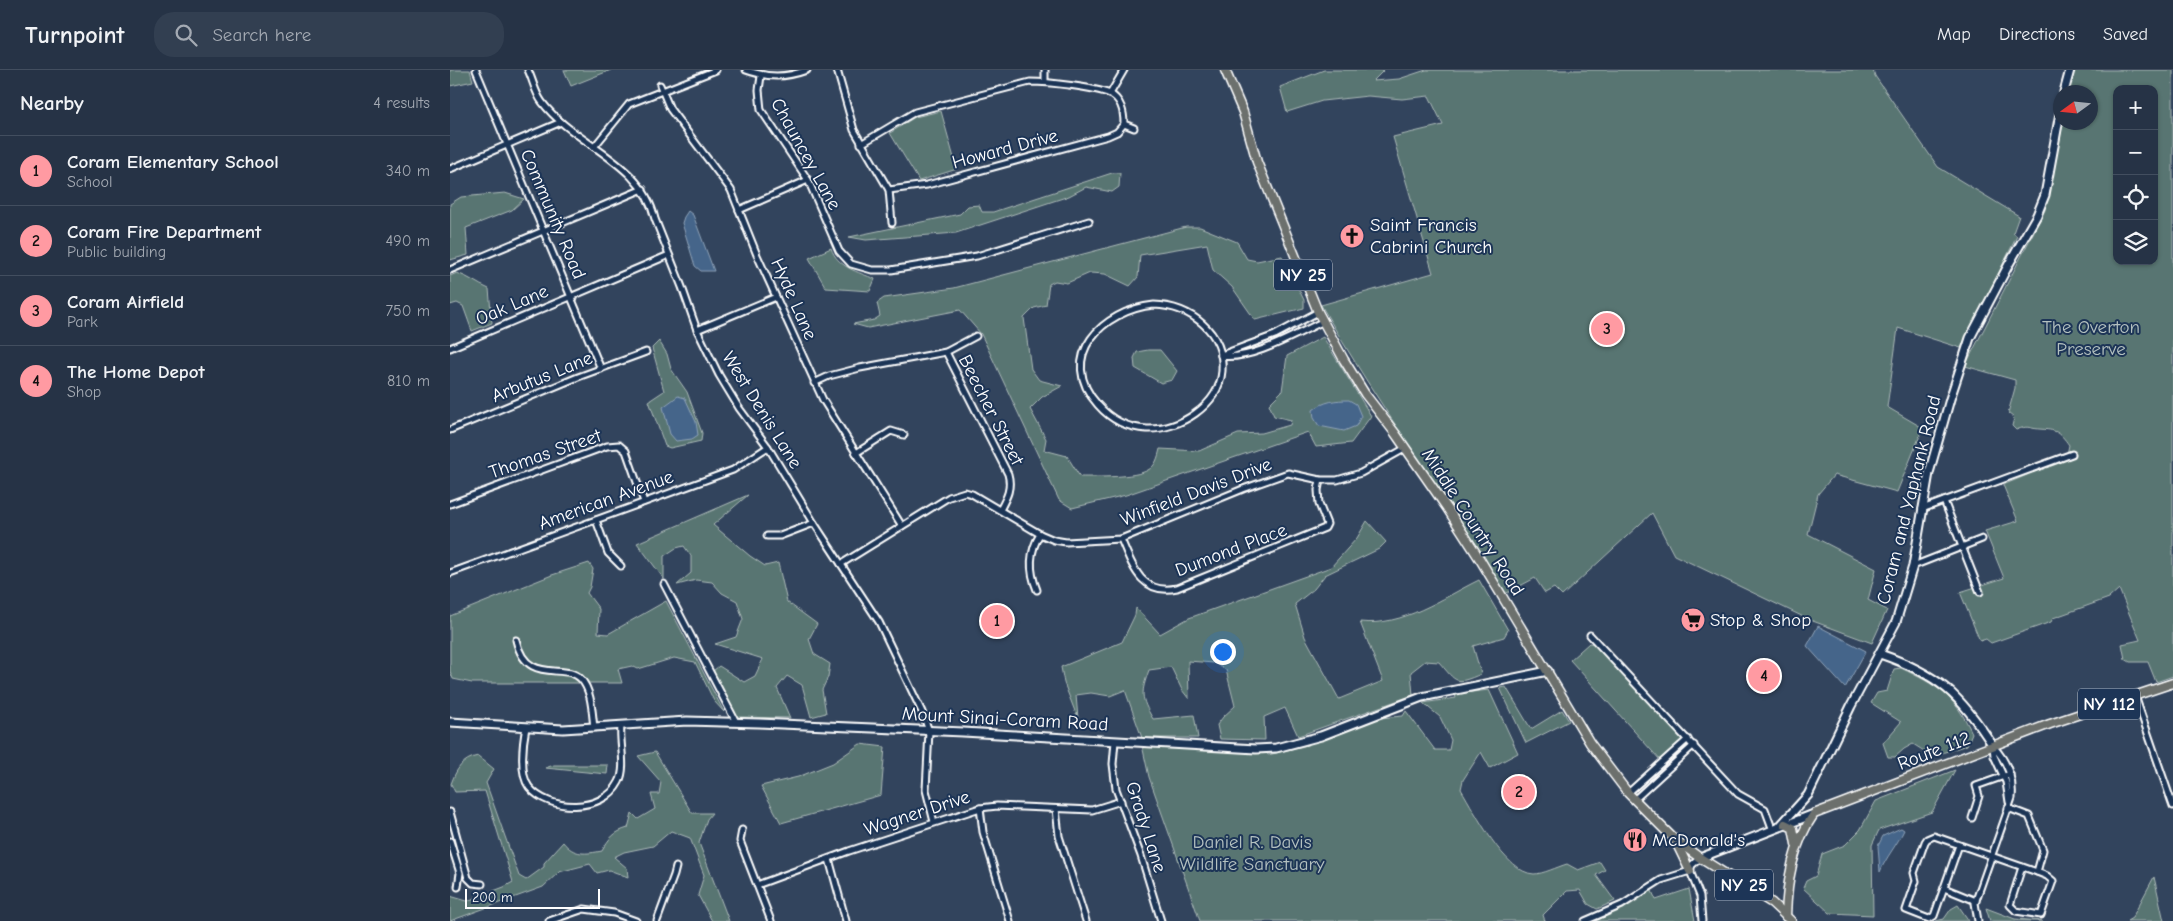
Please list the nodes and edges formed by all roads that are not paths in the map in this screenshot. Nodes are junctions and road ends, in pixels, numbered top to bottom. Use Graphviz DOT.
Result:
graph roads {
  1 [pos="476,70"];
  2 [pos="528,70"];
  3 [pos="716,70"];
  4 [pos="746,70"];
  5 [pos="807,70"];
  6 [pos="836,70"];
  7 [pos="1045,70"];
  8 [pos="1124,70"];
  9 [pos="1225,70"];
  10 [pos="2070,70"];
  11 [pos="797,72"];
  12 [pos="761,76"];
  13 [pos="1045,82"];
  14 [pos="660,85"];
  15 [pos="2066,85"];
  16 [pos="662,91"];
  17 [pos="1110,94"];
  18 [pos="561,122"];
  19 [pos="1124,124"];
  20 [pos="1134,128"];
  21 [pos="2057,130"];
  22 [pos="861,144"];
  23 [pos="508,146"];
  24 [pos="594,146"];
  25 [pos="450,169"];
  26 [pos="808,180"];
  27 [pos="643,190"];
  28 [pos="889,190"];
  29 [pos="739,210"];
  30 [pos="1090,220"];
  31 [pos="892,223"];
  32 [pos="544,230"];
  33 [pos="669,255"];
  34 [pos="450,270"];
  35 [pos="571,297"];
  36 [pos="776,297"];
  37 [pos="1318,312"];
  38 [pos="1324,321"];
  39 [pos="696,330"];
  40 [pos="976,336"];
  41 [pos="450,348"];
  42 [pos="646,352"];
  43 [pos="946,352"];
  44 [pos="1220,356"];
  45 [pos="601,369"];
  46 [pos="814,382"];
  47 [pos="450,430"];
  48 [pos="904,435"];
  49 [pos="768,446"];
  50 [pos="1406,448"];
  51 [pos="856,453"];
  52 [pos="2072,454"];
  53 [pos="1320,480"];
  54 [pos="1944,500"];
  55 [pos="644,502"];
  56 [pos="450,504"];
  57 [pos="1922,509"];
  58 [pos="1000,510"];
  59 [pos="596,520"];
  60 [pos="814,523"];
  61 [pos="902,526"];
  62 [pos="1040,534"];
  63 [pos="766,536"];
  64 [pos="1122,538"];
  65 [pos="1982,539"];
  66 [pos="1963,546"];
  67 [pos="841,564"];
  68 [pos="621,566"];
  69 [pos="1913,566"];
  70 [pos="450,573"];
  71 [pos="664,584"];
  72 [pos="1037,590"];
  73 [pos="1980,592"];
  74 [pos="1590,635"];
  75 [pos="516,640"];
  76 [pos="1880,654"];
  77 [pos="1548,671"];
  78 [pos="2173,683"];
  79 [pos="2135,696"];
  80 [pos="450,722"];
  81 [pos="736,722"];
  82 [pos="621,726"];
  83 [pos="526,727"];
  84 [pos="594,728"];
  85 [pos="930,731"];
  86 [pos="1688,739"];
  87 [pos="1115,741"];
  88 [pos="1694,745"];
  89 [pos="1993,746"];
  90 [pos="2010,774"];
  91 [pos="2004,776"];
  92 [pos="1628,793"];
  93 [pos="1121,800"];
  94 [pos="1634,800"];
  95 [pos="2173,806"];
  96 [pos="2008,807"];
  97 [pos="980,808"];
  98 [pos="1056,809"];
  99 [pos="450,812"];
  100 [pos="1814,814"];
  101 [pos="1972,818"];
  102 [pos="934,822"];
  103 [pos="1783,825"];
  104 [pos="1772,828"];
  105 [pos="742,830"];
  106 [pos="1675,840"];
  107 [pos="450,841"];
  108 [pos="1959,845"];
  109 [pos="1797,846"];
  110 [pos="1991,856"];
  111 [pos="1700,858"];
  112 [pos="830,859"];
  113 [pos="676,867"];
  114 [pos="2022,867"];
  115 [pos="1690,870"];
  116 [pos="2037,872"];
  117 [pos="482,884"];
  118 [pos="757,885"];
  119 [pos="458,887"];
  120 [pos="1944,888"];
  121 [pos="1976,901"];
  122 [pos="1788,919"];
  123 [pos="549,921"];
  124 [pos="636,921"];
  125 [pos="657,921"];
  126 [pos="771,921"];
  127 [pos="846,921"];
  128 [pos="1010,921"];
  129 [pos="1086,921"];
  130 [pos="1161,921"];
  131 [pos="1585,921"];
  132 [pos="1702,921"];
  133 [pos="1978,921"];
  1 -- 23 [label="street, Community Road"];
  2 -- 18 [label="street, West Denis Lane"];
  3 -- 16 [label="street"];
  4 -- 12 [label="street"];
  5 -- 11 [label="street"];
  6 -- 22 [label="street"];
  7 -- 13 [label="street"];
  8 -- 17 [label="street"];
  9 -- 37 [label="main road, Middle Country Road / NY 25"];
  10 -- 15 [label="main road"];
  11 -- 12 [label="street"];
  12 -- 26 [label="street, Chauncey Lane"];
  13 -- 17 [label="street"];
  13 -- 22 [label="street"];
  14 -- 16 [label="street, Hyde Lane"];
  16 -- 24 [label="street"];
  16 -- 29 [label="street, Hyde Lane"];
  17 -- 19 [label="street"];
  18 -- 23 [label="street"];
  18 -- 24 [label="street, West Denis Lane"];
  19 -- 20 [label="street"];
  19 -- 28 [label="street, Howard Drive"];
  21 -- 57 [label="main road, Coram and Yaphank Road"];
  22 -- 28 [label="street"];
  23 -- 25 [label="street"];
  23 -- 32 [label="street, Community Road"];
  24 -- 27 [label="street, West Denis Lane"];
  26 -- 29 [label="street"];
  26 -- 30 [label="street, Chauncey Lane"];
  27 -- 32 [label="street"];
  27 -- 33 [label="street, West Denis Lane"];
  28 -- 31 [label="street"];
  29 -- 36 [label="street, Hyde Lane"];
  32 -- 34 [label="street"];
  32 -- 35 [label="street, Community Road"];
  33 -- 35 [label="street, Oak Lane"];
  33 -- 39 [label="street, West Denis Lane"];
  35 -- 41 [label="street, Oak Lane"];
  35 -- 45 [label="street, Community Road"];
  36 -- 39 [label="street"];
  36 -- 46 [label="street, Hyde Lane"];
  37 -- 38 [label="main road, Middle Country Road / NY 25"];
  37 -- 44 [label="street"];
  38 -- 44 [label="street"];
  38 -- 50 [label="main road, Middle Country Road / NY 25"];
  39 -- 49 [label="street, West Denis Lane"];
  40 -- 43 [label="street"];
  42 -- 45 [label="street, Arbutus Lane"];
  43 -- 46 [label="street"];
  43 -- 58 [label="street, Beecher Street"];
  44 -- 44 [label="street"];
  45 -- 47 [label="street, Arbutus Lane"];
  46 -- 51 [label="street, Hyde Lane"];
  48 -- 51 [label="street"];
  49 -- 55 [label="street, American Avenue"];
  49 -- 60 [label="street, West Denis Lane"];
  50 -- 53 [label="street, Winfield Davis Drive"];
  50 -- 77 [label="main road, Middle Country Road / NY 25"];
  51 -- 61 [label="street, Hyde Lane"];
  52 -- 54 [label="street"];
  53 -- 64 [label="street, Winfield Davis Drive"];
  53 -- 64 [label="street, Dumond Place"];
  54 -- 57 [label="street"];
  54 -- 66 [label="street"];
  55 -- 56 [label="street, Thomas Street"];
  55 -- 59 [label="street, American Avenue"];
  57 -- 69 [label="main road, Coram and Yaphank Road"];
  58 -- 61 [label="street, Winfield Davis Drive"];
  58 -- 62 [label="street, Winfield Davis Drive"];
  59 -- 68 [label="street"];
  59 -- 70 [label="street, American Avenue"];
  60 -- 63 [label="street"];
  60 -- 67 [label="street, West Denis Lane"];
  61 -- 67 [label="street, Winfield Davis Drive"];
  62 -- 64 [label="street, Winfield Davis Drive"];
  62 -- 72 [label="street"];
  65 -- 66 [label="street"];
  66 -- 69 [label="street"];
  66 -- 73 [label="street"];
  67 -- 85 [label="street, West Denis Lane"];
  69 -- 76 [label="main road, Coram and Yaphank Road"];
  71 -- 81 [label="street"];
  74 -- 86 [label="street"];
  75 -- 84 [label="street"];
  76 -- 89 [label="main road"];
  76 -- 103 [label="main road, Coram and Yaphank Road"];
  77 -- 87 [label="main road, Mount Sinai-Coram Road"];
  77 -- 92 [label="main road, Middle Country Road / NY 25"];
  78 -- 79 [label="main road, Route 112 / NY 112"];
  79 -- 89 [label="main road, Route 112 / NY 112"];
  79 -- 95 [label="street"];
  80 -- 83 [label="main road, Mount Sinai-Coram Road"];
  81 -- 82 [label="main road, Mount Sinai-Coram Road"];
  81 -- 85 [label="main road, Mount Sinai-Coram Road"];
  82 -- 83 [label="street"];
  82 -- 84 [label="main road, Mount Sinai-Coram Road"];
  83 -- 84 [label="main road, Mount Sinai-Coram Road"];
  85 -- 87 [label="main road, Mount Sinai-Coram Road"];
  85 -- 102 [label="street"];
  86 -- 88 [label="street"];
  86 -- 92 [label="street"];
  87 -- 93 [label="street, Grady Lane"];
  88 -- 94 [label="street"];
  88 -- 104 [label="street"];
  89 -- 90 [label="street"];
  89 -- 91 [label="street"];
  89 -- 100 [label="main road, Route 112 / NY 112"];
  90 -- 91 [label="street"];
  90 -- 96 [label="street"];
  91 -- 96 [label="street"];
  91 -- 101 [label="street"];
  92 -- 94 [label="main road, Middle Country Road / NY 25"];
  93 -- 98 [label="street, Wagner Drive"];
  93 -- 130 [label="street, Grady Lane"];
  94 -- 106 [label="main road, Middle Country Road / NY 25"];
  96 -- 110 [label="street"];
  96 -- 116 [label="street"];
  97 -- 98 [label="street, Wagner Drive"];
  97 -- 102 [label="street, Wagner Drive"];
  97 -- 128 [label="street"];
  98 -- 129 [label="street"];
  99 -- 117 [label="street"];
  100 -- 103 [label="main road"];
  100 -- 109 [label="main road"];
  102 -- 112 [label="street, Wagner Drive"];
  103 -- 104 [label="main road"];
  103 -- 109 [label="main road"];
  104 -- 111 [label="main road"];
  105 -- 118 [label="street"];
  106 -- 111 [label="main road, Middle Country Road / NY 25"];
  106 -- 115 [label="main road"];
  107 -- 119 [label="street"];
  108 -- 110 [label="street"];
  108 -- 120 [label="street"];
  108 -- 120 [label="street"];
  109 -- 122 [label="main road"];
  110 -- 114 [label="street"];
  110 -- 121 [label="street"];
  111 -- 115 [label="street"];
  111 -- 122 [label="main road, Middle Country Road / NY 25"];
  112 -- 118 [label="street, Wagner Drive"];
  112 -- 127 [label="street"];
  113 -- 125 [label="street"];
  114 -- 116 [label="street"];
  114 -- 116 [label="street"];
  115 -- 131 [label="street"];
  115 -- 132 [label="street"];
  118 -- 126 [label="street"];
  120 -- 121 [label="street"];
  121 -- 133 [label="street"];
  123 -- 124 [label="street"];
}
